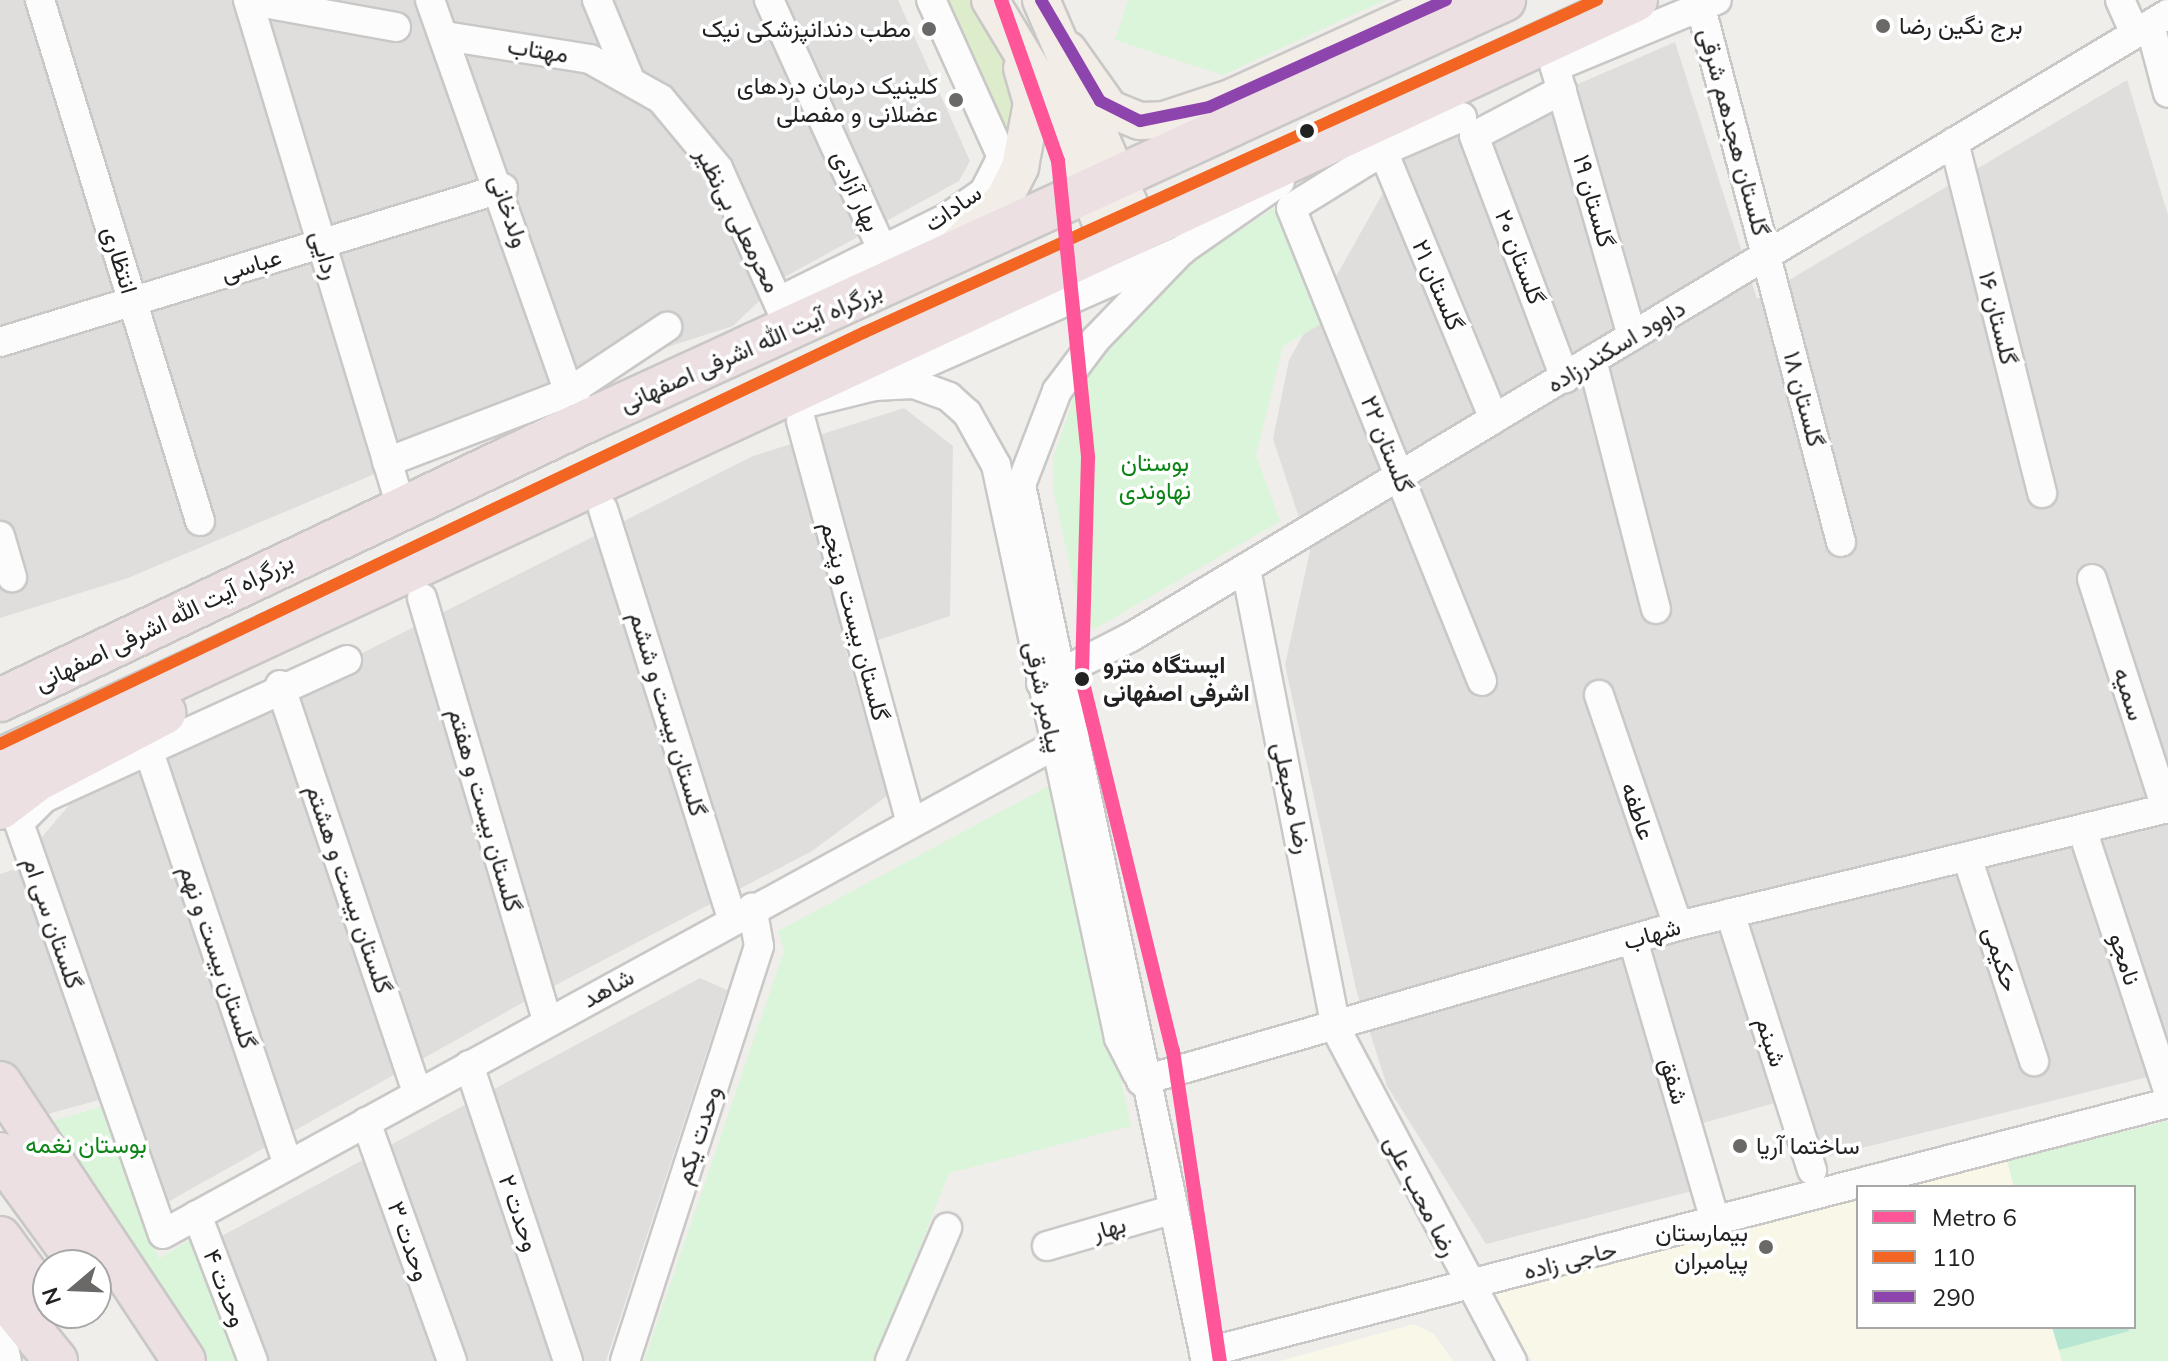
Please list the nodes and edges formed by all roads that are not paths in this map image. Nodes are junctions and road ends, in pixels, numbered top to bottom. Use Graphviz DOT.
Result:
graph roads {
  1 [pos="40,0"];
  2 [pos="248,0"];
  3 [pos="430,0"];
  4 [pos="597,0"];
  5 [pos="769,0"];
  6 [pos="931,0"];
  7 [pos="990,0"];
  8 [pos="1041,0"];
  9 [pos="1446,0"];
  10 [pos="1504,0"];
  11 [pos="1636,0"];
  12 [pos="2120,0"];
  13 [pos="1710,4"];
  14 [pos="2151,24"];
  15 [pos="396,27"];
  16 [pos="1012,31"];
  17 [pos="445,36"];
  18 [pos="1068,50"];
  19 [pos="628,75"];
  20 [pos="1559,79"];
  21 [pos="2168,93"];
  22 [pos="1468,126"];
  23 [pos="1366,142"];
  24 [pos="1954,142"];
  25 [pos="1105,187"];
  26 [pos="503,188"];
  27 [pos="1125,236"];
  28 [pos="322,244"];
  29 [pos="1182,250"];
  30 [pos="883,251"];
  31 [pos="1766,256"];
  32 [pos="938,262"];
  33 [pos="133,302"];
  34 [pos="785,316"];
  35 [pos="667,327"];
  36 [pos="1632,336"];
  37 [pos="0,342"];
  38 [pos="1592,360"];
  39 [pos="1565,378"];
  40 [pos="874,386"];
  41 [pos="579,406"];
  42 [pos="1494,419"];
  43 [pos="801,421"];
  44 [pos="716,425"];
  45 [pos="387,462"];
  46 [pos="1399,474"];
  47 [pos="2042,493"];
  48 [pos="603,509"];
  49 [pos="402,510"];
  50 [pos="200,521"];
  51 [pos="0,536"];
  52 [pos="1841,542"];
  53 [pos="1246,569"];
  54 [pos="12,577"];
  55 [pos="2092,579"];
  56 [pos="423,580"];
  57 [pos="193,608"];
  58 [pos="1656,609"];
  59 [pos="347,660"];
  60 [pos="0,668"];
  61 [pos="1052,679"];
  62 [pos="1482,681"];
  63 [pos="280,685"];
  64 [pos="1599,695"];
  65 [pos="0,700"];
  66 [pos="1064,738"];
  67 [pos="148,749"];
  68 [pos="0,760"];
  69 [pos="0,808"];
  70 [pos="2167,808"];
  71 [pos="910,820"];
  72 [pos="2082,829"];
  73 [pos="1967,857"];
  74 [pos="742,913"];
  75 [pos="1730,913"];
  76 [pos="1678,926"];
  77 [pos="1633,940"];
  78 [pos="547,1021"];
  79 [pos="1336,1029"];
  80 [pos="2034,1061"];
  81 [pos="469,1065"];
  82 [pos="1141,1081"];
  83 [pos="0,1083"];
  84 [pos="2168,1090"];
  85 [pos="417,1093"];
  86 [pos="2168,1103"];
  87 [pos="366,1122"];
  88 [pos="0,1154"];
  89 [pos="288,1165"];
  90 [pos="1812,1170"];
  91 [pos="1859,1185"];
  92 [pos="1856,1186"];
  93 [pos="1171,1210"];
  94 [pos="197,1215"];
  95 [pos="1716,1223"];
  96 [pos="947,1228"];
  97 [pos="163,1234"];
  98 [pos="0,1238"];
  99 [pos="1047,1246"];
  100 [pos="69,1249"];
  101 [pos="32,1282"];
  102 [pos="1467,1286"];
  103 [pos="112,1305"];
  104 [pos="1,1316"];
  105 [pos="66,1329"];
  106 [pos="1205,1357"];
  107 [pos="7,1361"];
  108 [pos="56,1361"];
  109 [pos="89,1361"];
  110 [pos="156,1361"];
  111 [pos="184,1361"];
  112 [pos="253,1361"];
  113 [pos="452,1361"];
  114 [pos="568,1361"];
  115 [pos="625,1361"];
  116 [pos="890,1361"];
  117 [pos="1512,1361"];
  1 -- 33 [label="street, انتظاری"];
  2 -- 15 [label="street"];
  2 -- 28 [label="street, ردایی"];
  3 -- 17 [label="street, ولدخانی"];
  4 -- 19 [label="street, محرمعلی بی‌نظیر"];
  5 -- 30 [label="street, بهار آزادی"];
  6 -- 30 [label="street, سادات"];
  7 -- 16 [label="main road"];
  8 -- 18 [label="main road"];
  9 -- 18 [label="main road"];
  10 -- 25 [label="highway, بزرگراه آیت الله اشرفی اصفهانی"];
  11 -- 23 [label="highway"];
  12 -- 14 [label="street"];
  13 -- 20 [label="street"];
  13 -- 31 [label="street, گلستان هجدهم شرقی"];
  14 -- 21 [label="street"];
  14 -- 24 [label="street, داوود اسکندرزاده"];
  16 -- 25 [label="main road"];
  16 -- 32 [label="main road"];
  17 -- 19 [label="street, مهتاب"];
  17 -- 26 [label="street, ولدخانی"];
  18 -- 25 [label="main road"];
  19 -- 34 [label="street, محرمعلی بی‌نظیر"];
  20 -- 22 [label="street"];
  20 -- 36 [label="street, گلستان ۱۹"];
  22 -- 23 [label="street"];
  22 -- 39 [label="street, گلستان ۲۰"];
  23 -- 27 [label="highway"];
  23 -- 29 [label="street"];
  23 -- 42 [label="street, گلستان ۲۱"];
  23 -- 46 [label="street, گلستان ۲۲"];
  24 -- 31 [label="street, داوود اسکندرزاده"];
  24 -- 47 [label="street, گلستان ۱۶"];
  25 -- 27 [label="main road"];
  25 -- 32 [label="highway, بزرگراه آیت الله اشرفی اصفهانی"];
  26 -- 28 [label="street, عباسی"];
  26 -- 41 [label="street, ولدخانی"];
  27 -- 44 [label="highway"];
  28 -- 33 [label="street, عباسی"];
  28 -- 45 [label="street, ردایی"];
  29 -- 40 [label="street"];
  29 -- 61 [label="street, پیامبر شرقی"];
  30 -- 34 [label="street, سادات"];
  31 -- 36 [label="street, داوود اسکندرزاده"];
  31 -- 52 [label="street, گلستان ۱۸"];
  32 -- 34 [label="highway, بزرگراه آیت الله اشرفی اصفهانی"];
  33 -- 37 [label="street, عباسی"];
  33 -- 50 [label="street, انتظاری"];
  34 -- 41 [label="highway, بزرگراه آیت الله اشرفی اصفهانی"];
  35 -- 41 [label="street"];
  36 -- 38 [label="street, داوود اسکندرزاده"];
  38 -- 39 [label="street, داوود اسکندرزاده"];
  38 -- 58 [label="street"];
  39 -- 42 [label="street, داوود اسکندرزاده"];
  40 -- 44 [label="street"];
  40 -- 61 [label="street, پیامبر شرقی"];
  41 -- 45 [label="street"];
  41 -- 49 [label="highway, بزرگراه آیت الله اشرفی اصفهانی"];
  42 -- 46 [label="street, داوود اسکندرزاده"];
  43 -- 71 [label="street, گلستان بیست و پنجم"];
  44 -- 56 [label="highway"];
  45 -- 49 [label="street, ردایی"];
  46 -- 53 [label="street, داوود اسکندرزاده"];
  46 -- 62 [label="street, گلستان ۲۲"];
  48 -- 74 [label="street, گلستان بیست و ششم"];
  49 -- 57 [label="highway, بزرگراه آیت الله اشرفی اصفهانی"];
  51 -- 54 [label="street"];
  53 -- 61 [label="street, داوود اسکندرزاده"];
  53 -- 79 [label="street, رضا محبعلی"];
  55 -- 70 [label="street, سمیه"];
  56 -- 68 [label="highway"];
  56 -- 69 [label="highway"];
  56 -- 78 [label="street, گلستان بیست و هفتم"];
  57 -- 60 [label="highway"];
  57 -- 65 [label="highway, بزرگراه آیت الله اشرفی اصفهانی"];
  59 -- 63 [label="street, گلستان سی ام"];
  61 -- 66 [label="street, پیامبر شرقی"];
  63 -- 67 [label="street, گلستان سی ام"];
  63 -- 85 [label="street, گلستان بیست و هشتم"];
  64 -- 76 [label="street, عاطفه"];
  66 -- 71 [label="street, شاهد"];
  66 -- 82 [label="street, پیامبر شرقی"];
  67 -- 89 [label="street, گلستان بیست و نهم"];
  67 -- 97 [label="street, گلستان سی ام"];
  70 -- 72 [label="street, شهاب"];
  71 -- 74 [label="street, شاهد"];
  72 -- 73 [label="street, شهاب"];
  72 -- 84 [label="street, نامجو"];
  73 -- 75 [label="street, شهاب"];
  73 -- 80 [label="street, حکیمی"];
  74 -- 78 [label="street, شاهد"];
  74 -- 115 [label="street, وحدت یکم"];
  75 -- 76 [label="street, شهاب"];
  75 -- 90 [label="street, شبنم"];
  76 -- 77 [label="street, شهاب"];
  77 -- 79 [label="street, شهاب"];
  77 -- 95 [label="street, شفق"];
  78 -- 81 [label="street, شاهد"];
  79 -- 82 [label="street, شهاب"];
  79 -- 102 [label="street, رضا محب علی"];
  81 -- 85 [label="street, شاهد"];
  81 -- 114 [label="street, وحدت ۲"];
  82 -- 93 [label="street, پیامبر شرقی"];
  83 -- 111 [label="highway"];
  85 -- 87 [label="street, شاهد"];
  86 -- 91 [label="street, حاجی زاده"];
  87 -- 89 [label="street, شاهد"];
  87 -- 113 [label="street, وحدت ۳"];
  88 -- 100 [label="highway"];
  89 -- 94 [label="street, شاهد"];
  92 -- 95 [label="street, حاجی زاده"];
  93 -- 99 [label="street, بهار"];
  93 -- 106 [label="street, پیامبر شرقی"];
  94 -- 97 [label="street, شاهد"];
  94 -- 112 [label="street, وحدت ۴"];
  95 -- 102 [label="street, حاجی زاده"];
  96 -- 116 [label="street"];
  98 -- 101 [label="highway"];
  102 -- 106 [label="street, حاجی زاده"];
  102 -- 117 [label="street, رضا محب علی"];
  103 -- 110 [label="highway"];
  104 -- 107 [label="street"];
  104 -- 108 [label="highway"];
  105 -- 109 [label="highway"];
}
